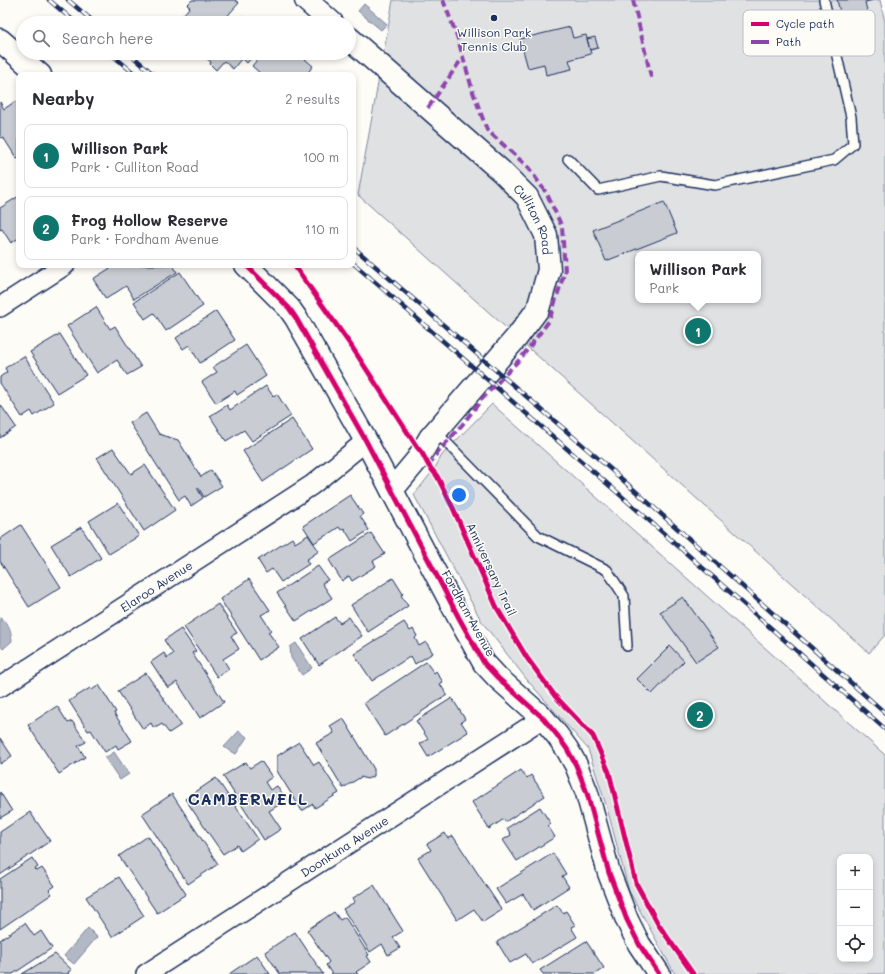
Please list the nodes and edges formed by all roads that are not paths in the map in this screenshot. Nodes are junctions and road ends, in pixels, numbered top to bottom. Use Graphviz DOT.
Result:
graph roads {
  1 [pos="306,0"];
  2 [pos="824,0"];
  3 [pos="826,10"];
  4 [pos="324,16"];
  5 [pos="0,40"];
  6 [pos="356,44"];
  7 [pos="16,54"];
  8 [pos="837,56"];
  9 [pos="23,60"];
  10 [pos="37,72"];
  11 [pos="568,160"];
  12 [pos="61,268"];
  13 [pos="249,268"];
  14 [pos="0,307"];
  15 [pos="433,435"];
  16 [pos="374,456"];
  17 [pos="392,490"];
  18 [pos="627,646"];
  19 [pos="0,687"];
  20 [pos="543,718"];
  21 [pos="146,974"];
  22 [pos="658,974"];
  1 -- 4 [label="street"];
  2 -- 3 [label="lane"];
  5 -- 7 [label="street"];
  6 -- 15 [label="street, Culliton Road"];
  8 -- 11 [label="lane"];
  9 -- 10 [label="street"];
  12 -- 14 [label="street"];
  13 -- 16 [label="street, Fordham Avenue"];
  15 -- 16 [label="street, Culliton Road"];
  15 -- 17 [label="street, Culliton Road"];
  15 -- 18 [label="lane"];
  16 -- 17 [label="street, Fordham Avenue"];
  16 -- 19 [label="street, Elaroo Avenue"];
  17 -- 20 [label="street, Fordham Avenue"];
  20 -- 21 [label="street, Doonkuna Avenue"];
  20 -- 22 [label="street, Fordham Avenue"];
}
